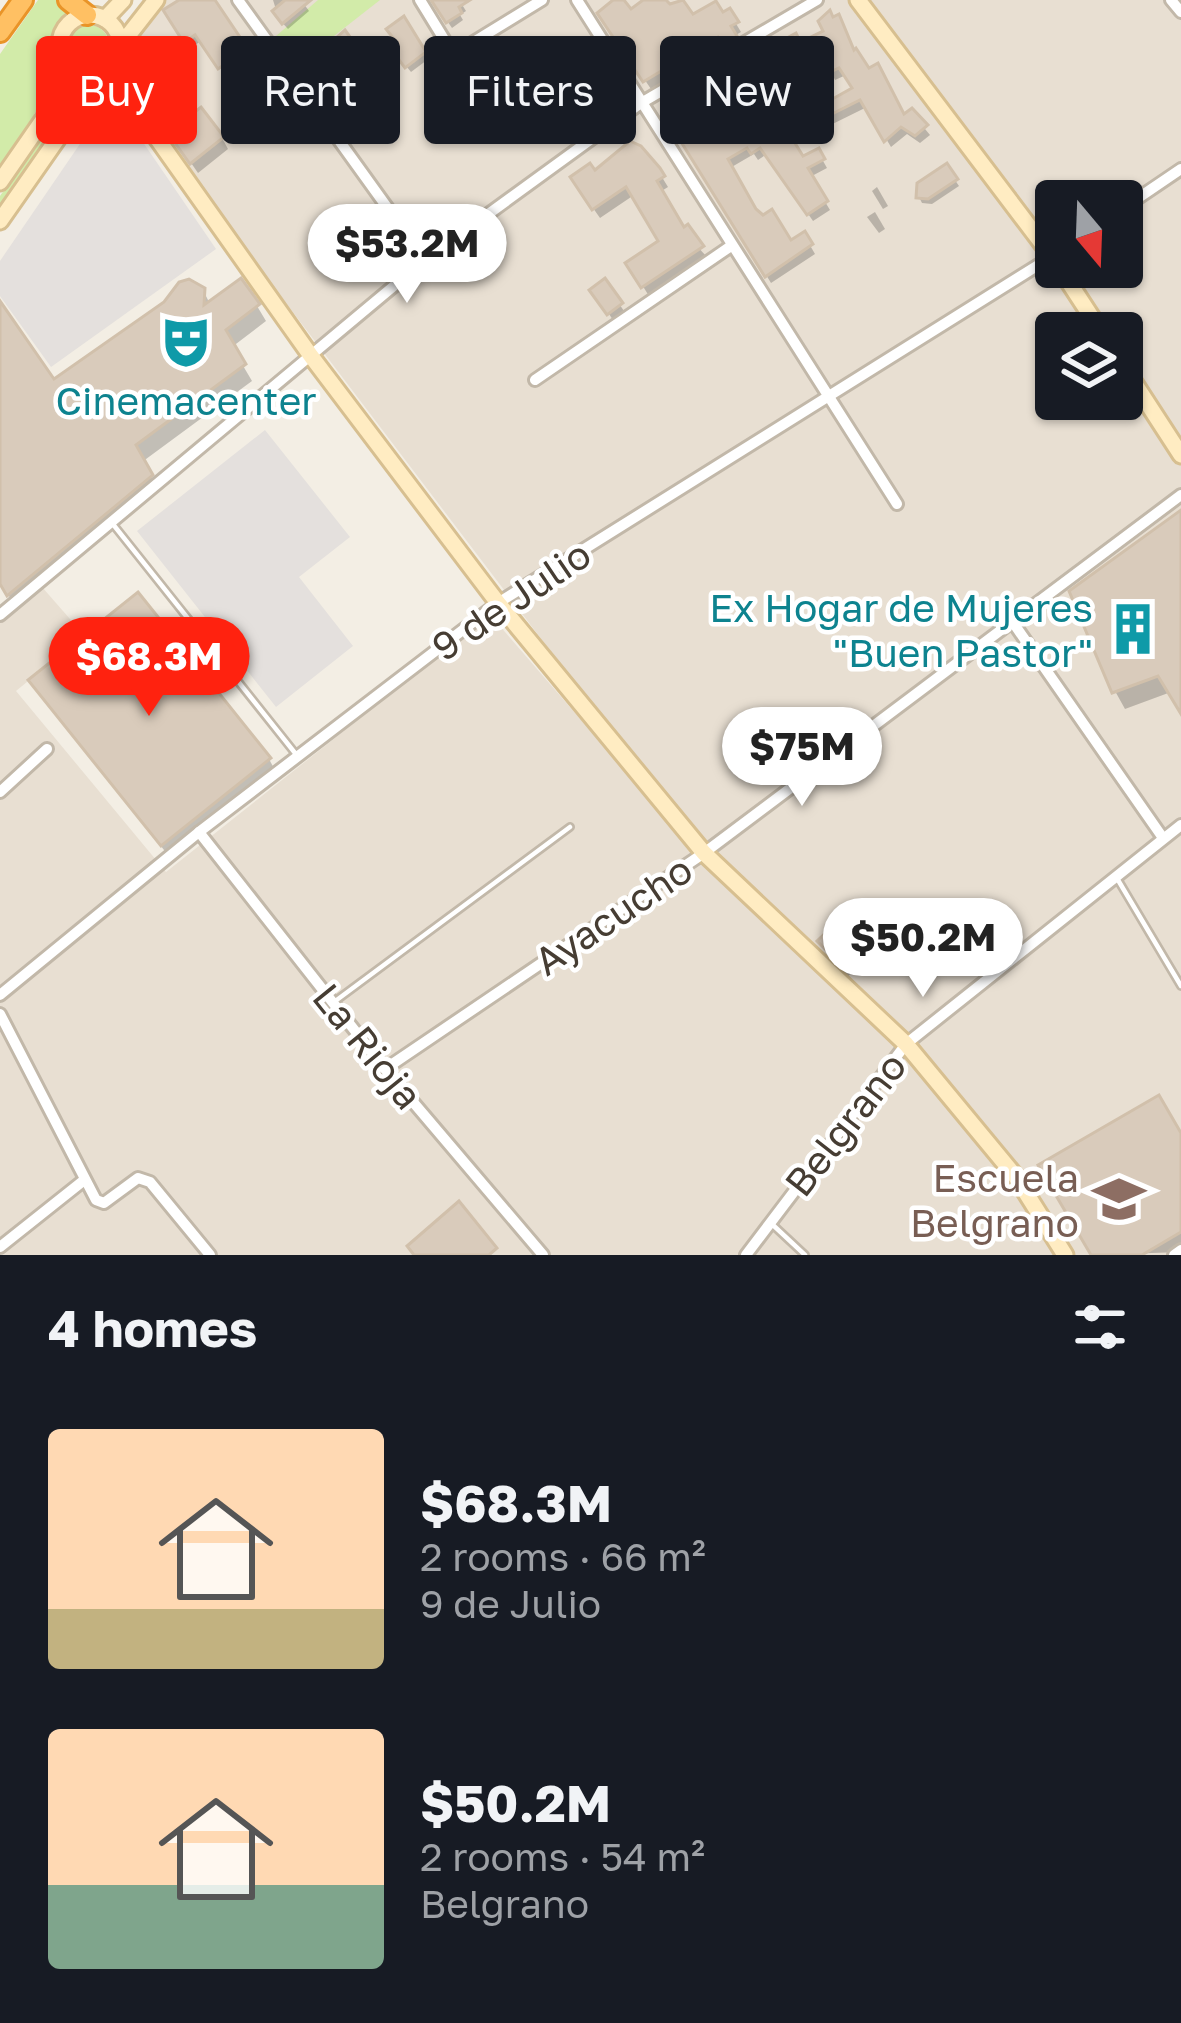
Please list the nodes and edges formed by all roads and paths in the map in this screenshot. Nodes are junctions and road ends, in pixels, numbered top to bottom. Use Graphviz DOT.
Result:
graph roads {
  1 [pos="23,0"];
  2 [pos="68,0"];
  3 [pos="123,0"];
  4 [pos="156,0"];
  5 [pos="238,0"];
  6 [pos="420,0"];
  7 [pos="542,0"];
  8 [pos="577,0"];
  9 [pos="817,0"];
  10 [pos="858,0"];
  11 [pos="1171,0"];
  12 [pos="1181,13"];
  13 [pos="96,17"];
  14 [pos="0,32"];
  15 [pos="62,36"];
  16 [pos="118,36"];
  17 [pos="128,36"];
  18 [pos="641,104"];
  19 [pos="36,130"];
  20 [pos="54,144"];
  21 [pos="159,144"];
  22 [pos="1181,169"];
  23 [pos="0,182"];
  24 [pos="1143,195"];
  25 [pos="0,221"];
  26 [pos="1035,232"];
  27 [pos="731,246"];
  28 [pos="425,260"];
  29 [pos="1035,272"];
  30 [pos="310,356"];
  31 [pos="535,380"];
  32 [pos="827,396"];
  33 [pos="1143,396"];
  34 [pos="1181,455"];
  35 [pos="1181,495"];
  36 [pos="896,504"];
  37 [pos="112,523"];
  38 [pos="498,603"];
  39 [pos="0,615"];
  40 [pos="1012,621"];
  41 [pos="47,748"];
  42 [pos="297,756"];
  43 [pos="0,792"];
  44 [pos="1181,825"];
  45 [pos="570,827"];
  46 [pos="199,832"];
  47 [pos="1163,838"];
  48 [pos="704,853"];
  49 [pos="1115,875"];
  50 [pos="1181,986"];
  51 [pos="0,995"];
  52 [pos="333,1003"];
  53 [pos="0,1014"];
  54 [pos="906,1044"];
  55 [pos="385,1069"];
  56 [pos="83,1181"];
  57 [pos="770,1222"];
  58 [pos="0,1247"];
  59 [pos="538,1250"];
  60 [pos="210,1255"];
  61 [pos="522,1255"];
  62 [pos="746,1255"];
  63 [pos="806,1255"];
  64 [pos="1065,1255"];
  1 -- 14 [label="highway"];
  2 -- 13 [label="highway"];
  3 -- 13 [label="street"];
  4 -- 17 [label="street"];
  5 -- 28 [label="street"];
  6 -- 7 [label="street"];
  8 -- 18 [label="street"];
  9 -- 18 [label="street"];
  10 -- 26 [label="street"];
  11 -- 12 [label="street"];
  13 -- 15 [label="street"];
  13 -- 16 [label="street"];
  18 -- 27 [label="street"];
  18 -- 28 [label="street"];
  19 -- 23 [label="street"];
  20 -- 25 [label="street"];
  21 -- 30 [label="street"];
  22 -- 24 [label="street"];
  27 -- 31 [label="street"];
  27 -- 32 [label="street"];
  28 -- 30 [label="street"];
  29 -- 32 [label="street, 9 de Julio"];
  30 -- 37 [label="street"];
  30 -- 38 [label="street"];
  32 -- 36 [label="street"];
  32 -- 38 [label="street, 9 de Julio"];
  33 -- 34 [label="street"];
  35 -- 40 [label="street, Ayacucho"];
  37 -- 39 [label="street"];
  37 -- 42 [label="lane"];
  38 -- 42 [label="street, 9 de Julio"];
  38 -- 48 [label="street"];
  40 -- 47 [label="street"];
  40 -- 48 [label="street, Ayacucho"];
  41 -- 43 [label="street"];
  42 -- 46 [label="street, 9 de Julio"];
  44 -- 47 [label="street, Belgrano"];
  45 -- 52 [label="lane"];
  46 -- 51 [label="street, 9 de Julio"];
  46 -- 52 [label="street, La Rioja"];
  47 -- 49 [label="street, Belgrano"];
  48 -- 54 [label="street"];
  48 -- 55 [label="street, Ayacucho"];
  49 -- 50 [label="lane"];
  49 -- 54 [label="street, Belgrano"];
  52 -- 55 [label="street, La Rioja"];
  53 -- 56 [label="street"];
  54 -- 57 [label="street, Belgrano"];
  54 -- 64 [label="street"];
  55 -- 59 [label="street, La Rioja"];
  56 -- 58 [label="street"];
  56 -- 60 [label="street"];
  57 -- 62 [label="street, Belgrano"];
  57 -- 63 [label="lane"];
  59 -- 61 [label="street"];
}
